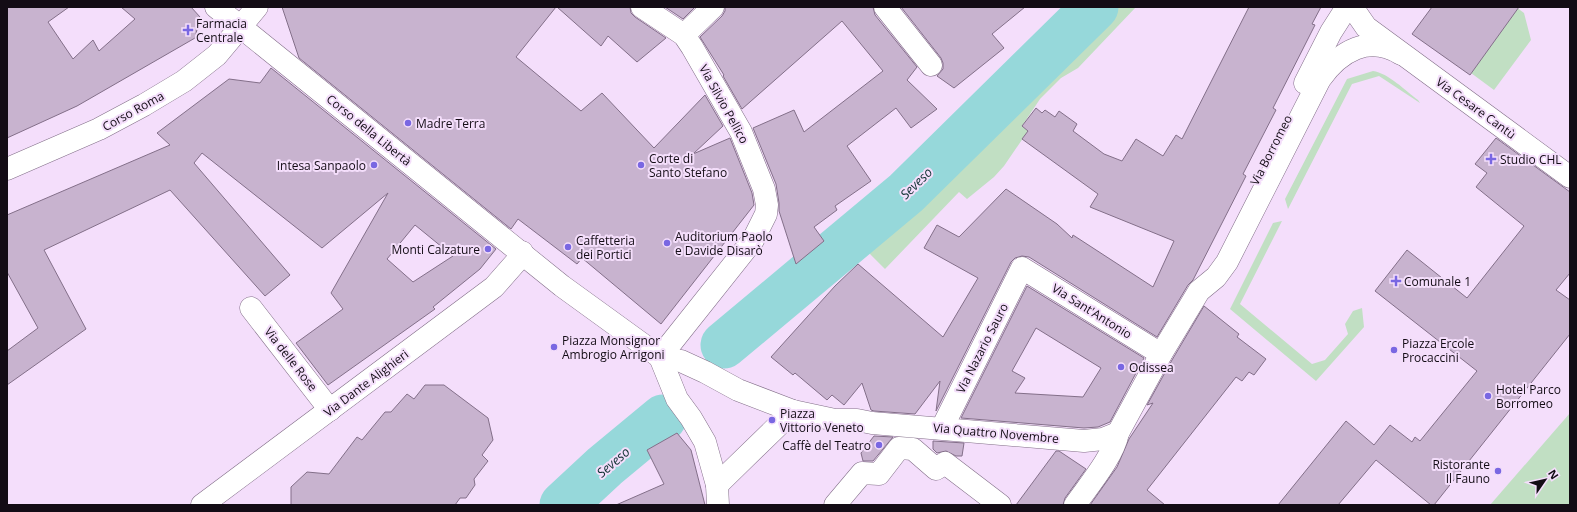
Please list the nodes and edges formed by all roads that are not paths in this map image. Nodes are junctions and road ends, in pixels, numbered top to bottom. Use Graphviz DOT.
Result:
graph roads {
  1 [pos="216,7"];
  2 [pos="257,7"];
  3 [pos="642,7"];
  4 [pos="713,7"];
  5 [pos="885,7"];
  6 [pos="1347,7"];
  7 [pos="1354,7"];
  8 [pos="241,27"];
  9 [pos="684,35"];
  10 [pos="1360,48"];
  11 [pos="1402,54"];
  12 [pos="931,65"];
  13 [pos="7,169"];
  14 [pos="1570,177"];
  15 [pos="522,252"];
  16 [pos="1022,268"];
  17 [pos="1197,294"];
  18 [pos="251,308"];
  19 [pos="1161,354"];
  20 [pos="660,357"];
  21 [pos="330,410"];
  22 [pos="793,412"];
  23 [pos="942,428"];
  24 [pos="1118,433"];
  25 [pos="1080,440"];
  26 [pos="1102,465"];
  27 [pos="718,495"];
  28 [pos="202,505"];
  29 [pos="836,505"];
  30 [pos="1000,505"];
  31 [pos="1075,505"];
  1 -- 8 [label="street, Corso della Libertà"];
  2 -- 8 [label="street, Corso Roma"];
  3 -- 9 [label="street, Via Silvio Pellico"];
  4 -- 9 [label="street"];
  5 -- 12 [label="street"];
  6 -- 17 [label="street, Via Borromeo"];
  7 -- 11 [label="street, Via Cesare Cantù"];
  8 -- 13 [label="street, Corso Roma"];
  8 -- 15 [label="street, Corso della Libertà"];
  9 -- 20 [label="street, Via Silvio Pellico"];
  10 -- 11 [label="street, Via Cesare Cantù"];
  10 -- 17 [label="street, Via Borromeo"];
  11 -- 14 [label="street, Via Cesare Cantù"];
  15 -- 20 [label="street"];
  15 -- 21 [label="street, Via Dante Alighieri"];
  16 -- 19 [label="street, Via Sant'Antonio"];
  16 -- 23 [label="street, Via Nazario Sauro"];
  17 -- 19 [label="street, Via Borromeo"];
  18 -- 21 [label="street, Via delle Rose"];
  19 -- 24 [label="street, Via Borromeo"];
  20 -- 22 [label="street"];
  20 -- 27 [label="street"];
  21 -- 28 [label="street, Via Dante Alighieri"];
  22 -- 23 [label="street, Via Quattro Novembre"];
  22 -- 27 [label="street"];
  23 -- 25 [label="street, Via Quattro Novembre"];
  24 -- 25 [label="street, Via Quattro Novembre"];
  24 -- 26 [label="street, Via Borromeo"];
  25 -- 26 [label="street"];
  26 -- 31 [label="street, Via Borromeo"];
  29 -- 30 [label="street"];
}
